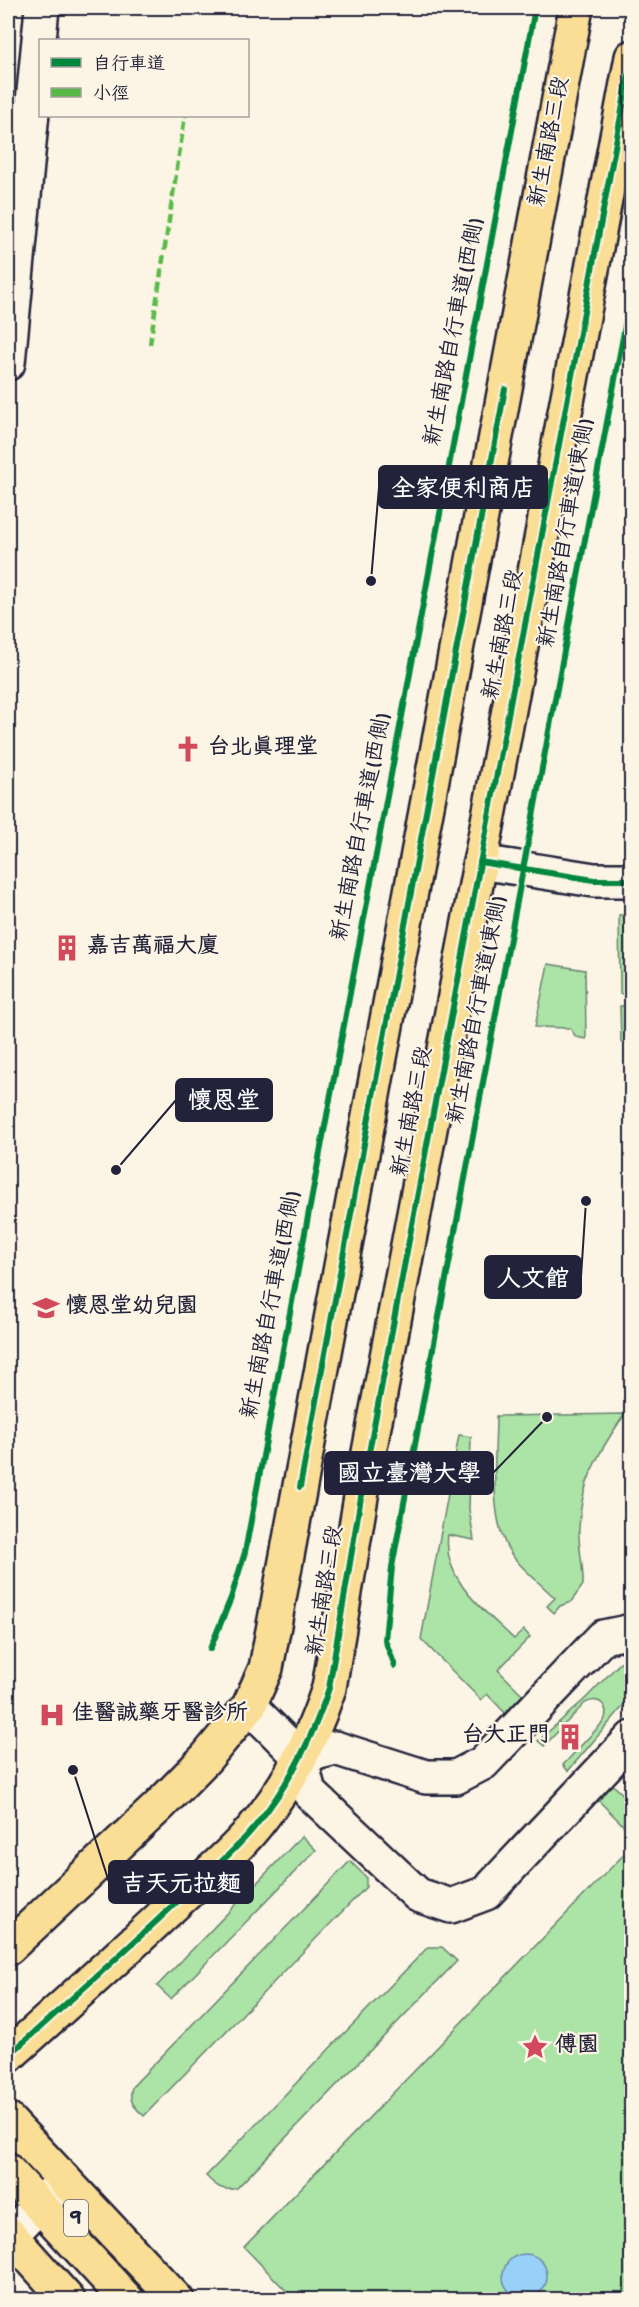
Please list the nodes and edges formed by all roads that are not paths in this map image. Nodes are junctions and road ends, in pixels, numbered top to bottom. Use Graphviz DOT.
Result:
graph roads {
  1 [pos="42,8"];
  2 [pos="576,8"];
  3 [pos="39,39"];
  4 [pos="39,39"];
  5 [pos="632,57"];
  6 [pos="8,363"];
  7 [pos="480,862"];
  8 [pos="632,880"];
  9 [pos="632,1630"];
  10 [pos="249,1706"];
  11 [pos="632,1738"];
  12 [pos="300,1757"];
  13 [pos="8,1948"];
  14 [pos="8,2056"];
  15 [pos="8,2120"];
  16 [pos="8,2131"];
  17 [pos="8,2170"];
  18 [pos="27,2213"];
  19 [pos="68,2300"];
  20 [pos="103,2300"];
  21 [pos="127,2300"];
  22 [pos="152,2300"];
  23 [pos="177,2300"];
  1 -- 4 [label="street"];
  2 -- 10 [label="main road, 新生南路三段"];
  3 -- 6 [label="street"];
  5 -- 7 [label="main road, 新生南路三段"];
  7 -- 8 [label="street"];
  7 -- 12 [label="main road, 新生南路三段"];
  9 -- 12 [label="street"];
  10 -- 12 [label="street"];
  10 -- 13 [label="main road, 新生南路三段"];
  11 -- 12 [label="street"];
  12 -- 14 [label="main road, 新生南路三段"];
  15 -- 18 [label="main road, 9"];
  16 -- 18 [label="main road, 9"];
  17 -- 18 [label="main road, 9"];
  18 -- 19 [label="main road, 9"];
  18 -- 20 [label="main road, 9"];
  18 -- 21 [label="main road, 9"];
  18 -- 22 [label="main road, 9"];
  18 -- 23 [label="main road, 9"];
}
